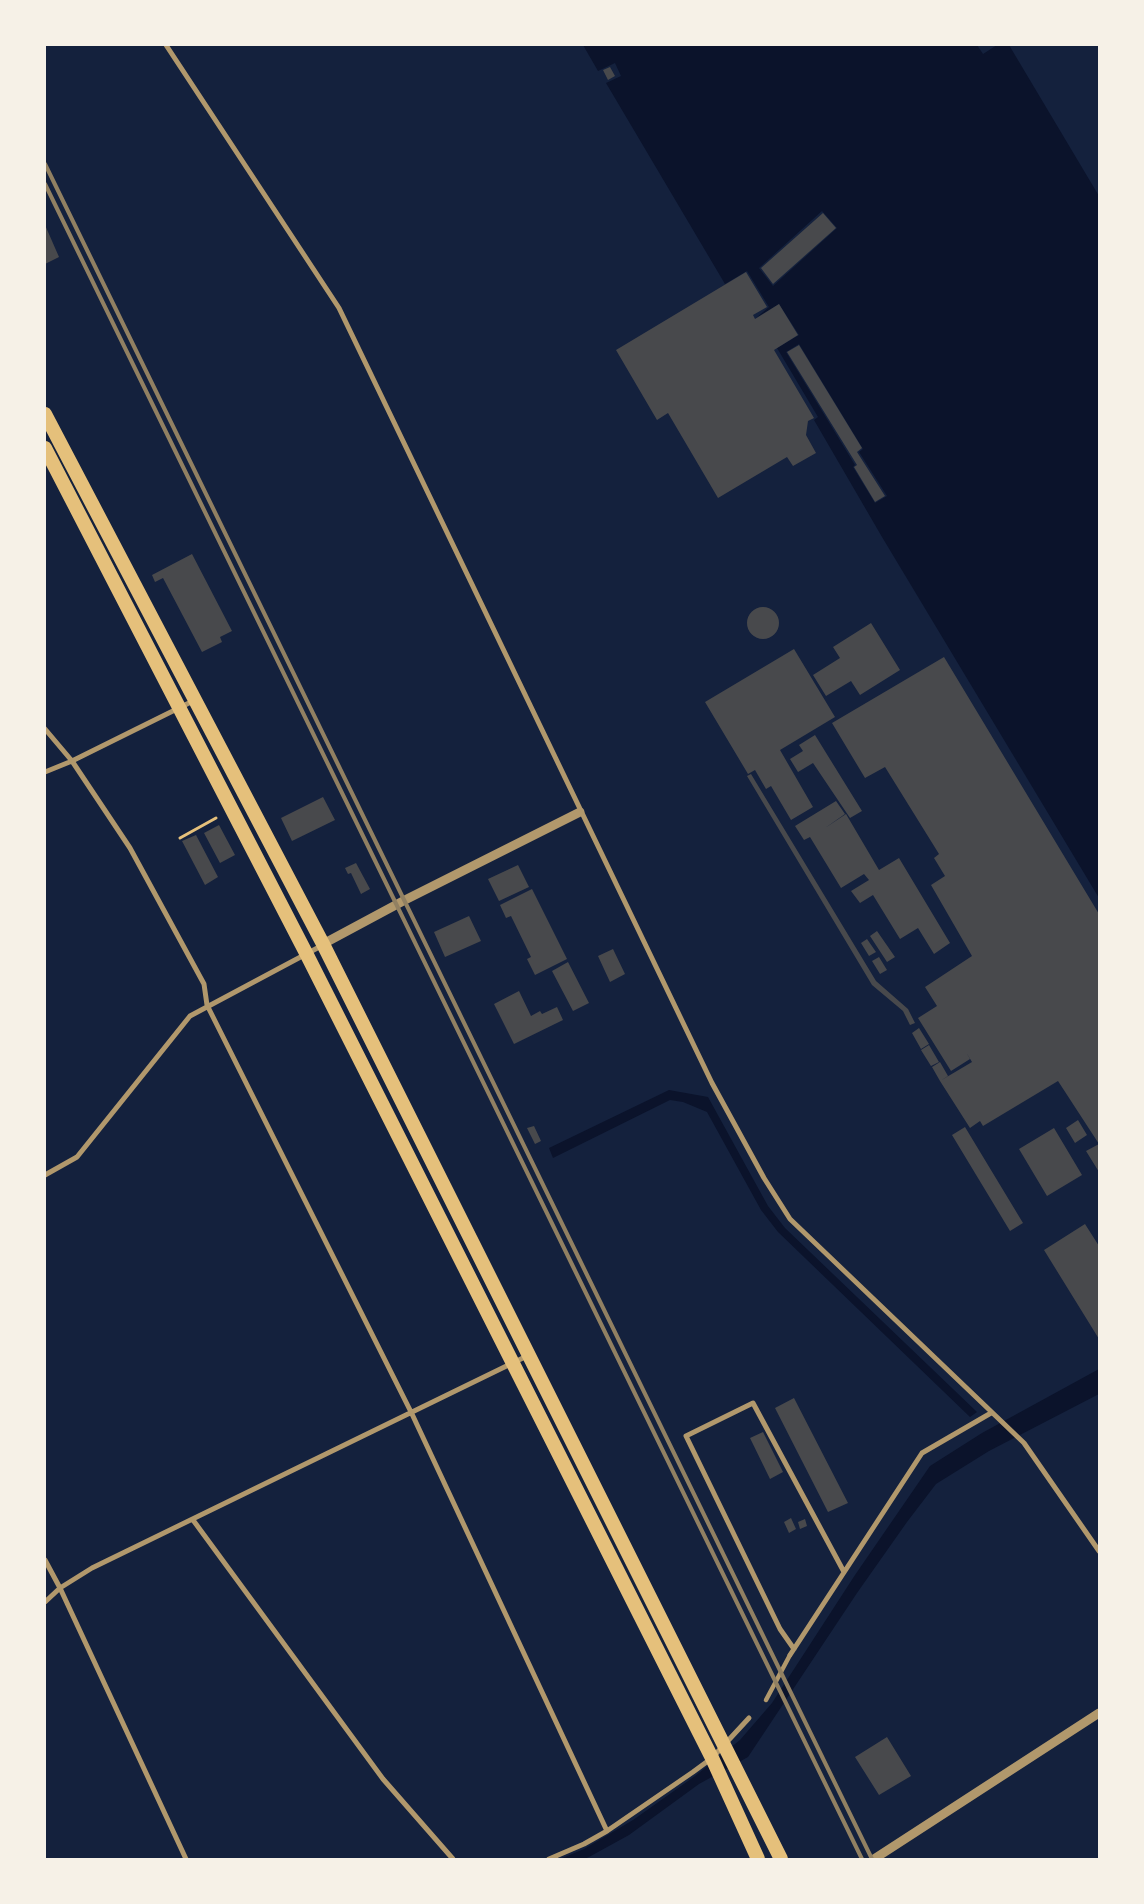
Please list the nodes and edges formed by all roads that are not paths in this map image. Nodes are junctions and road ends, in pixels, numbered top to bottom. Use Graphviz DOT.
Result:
graph roads {
  1 [pos="166,45"];
  2 [pos="45,414"];
  3 [pos="61,445"];
  4 [pos="45,450"];
  5 [pos="196,699"];
  6 [pos="180,707"];
  7 [pos="45,729"];
  8 [pos="72,762"];
  9 [pos="45,772"];
  10 [pos="580,812"];
  11 [pos="323,944"];
  12 [pos="306,953"];
  13 [pos="207,1005"];
  14 [pos="45,1175"];
  15 [pos="527,1356"];
  16 [pos="513,1364"];
  17 [pos="991,1413"];
  18 [pos="412,1414"];
  19 [pos="194,1520"];
  20 [pos="1099,1551"];
  21 [pos="45,1560"];
  22 [pos="844,1572"];
  23 [pos="60,1588"];
  24 [pos="45,1602"];
  25 [pos="794,1649"];
  26 [pos="790,1655"];
  27 [pos="766,1700"];
  28 [pos="1099,1713"];
  29 [pos="749,1718"];
  30 [pos="724,1745"];
  31 [pos="712,1758"];
  32 [pos="607,1831"];
  33 [pos="186,1859"];
  34 [pos="453,1859"];
  35 [pos="549,1859"];
  36 [pos="758,1859"];
  37 [pos="781,1859"];
  38 [pos="874,1859"];
  1 -- 10 [label="street"];
  2 -- 3 [label="highway"];
  3 -- 4 [label="street"];
  3 -- 5 [label="highway"];
  4 -- 6 [label="highway"];
  5 -- 6 [label="street"];
  5 -- 11 [label="highway"];
  6 -- 8 [label="street"];
  6 -- 12 [label="highway"];
  7 -- 8 [label="street"];
  8 -- 9 [label="street"];
  8 -- 13 [label="street"];
  10 -- 11 [label="street"];
  10 -- 17 [label="street"];
  11 -- 12 [label="street"];
  11 -- 15 [label="highway"];
  12 -- 13 [label="street"];
  12 -- 16 [label="highway"];
  13 -- 14 [label="street"];
  13 -- 18 [label="street"];
  15 -- 16 [label="street"];
  15 -- 30 [label="highway"];
  16 -- 18 [label="street"];
  16 -- 31 [label="highway"];
  17 -- 20 [label="street"];
  17 -- 22 [label="street"];
  18 -- 19 [label="street"];
  18 -- 32 [label="street"];
  19 -- 23 [label="street"];
  19 -- 34 [label="street"];
  21 -- 23 [label="street"];
  22 -- 25 [label="street"];
  22 -- 25 [label="street"];
  23 -- 24 [label="street"];
  23 -- 33 [label="street"];
  25 -- 26 [label="street"];
  26 -- 27 [label="street"];
  28 -- 38 [label="street"];
  29 -- 30 [label="street"];
  30 -- 31 [label="street"];
  30 -- 37 [label="highway"];
  31 -- 32 [label="street"];
  31 -- 36 [label="highway"];
  32 -- 35 [label="street"];
}
